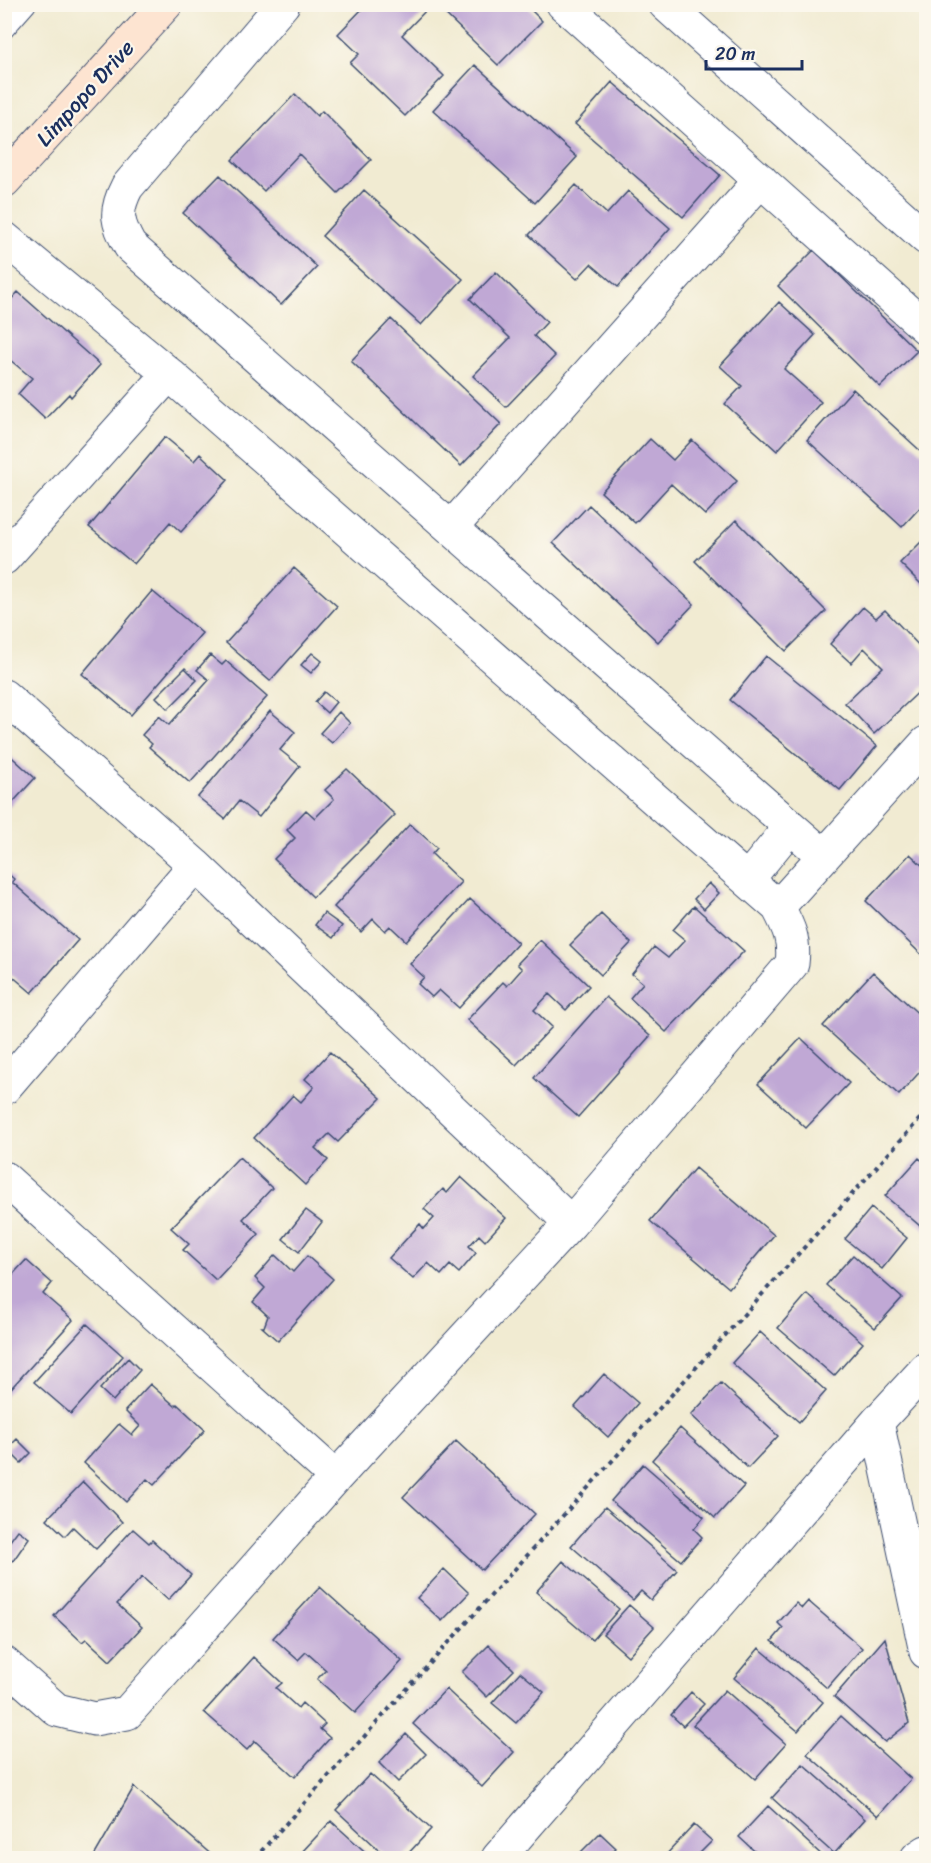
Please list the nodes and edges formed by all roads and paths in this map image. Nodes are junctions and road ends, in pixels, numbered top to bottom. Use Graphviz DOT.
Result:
graph roads {
  1 [pos="27,4"];
  2 [pos="165,4"];
  3 [pos="283,4"];
  4 [pos="563,4"];
  5 [pos="665,4"];
  6 [pos="4,30"];
  7 [pos="761,180"];
  8 [pos="4,181"];
  9 [pos="4,238"];
  10 [pos="927,238"];
  11 [pos="927,328"];
  12 [pos="169,374"];
  13 [pos="451,528"];
  14 [pos="4,558"];
  15 [pos="4,696"];
  16 [pos="927,743"];
  17 [pos="790,827"];
  18 [pos="824,856"];
  19 [pos="195,864"];
  20 [pos="747,880"];
  21 [pos="778,908"];
  22 [pos="4,1089"];
  23 [pos="927,1112"];
  24 [pos="4,1178"];
  25 [pos="571,1223"];
  26 [pos="927,1369"];
  27 [pos="877,1422"];
  28 [pos="336,1477"];
  29 [pos="927,1652"];
  30 [pos="4,1663"];
  31 [pos="927,1852"];
  32 [pos="255,1858"];
  33 [pos="498,1858"];
  34 [pos="917,1858"];
  1 -- 6 [label="lane"];
  2 -- 8 [label="street, Limpopo Drive"];
  3 -- 13 [label="street"];
  4 -- 7 [label="street"];
  5 -- 10 [label="street"];
  7 -- 11 [label="street"];
  7 -- 13 [label="street"];
  9 -- 12 [label="street"];
  12 -- 14 [label="street"];
  12 -- 20 [label="street"];
  13 -- 17 [label="street"];
  15 -- 19 [label="street"];
  16 -- 18 [label="street"];
  17 -- 18 [label="street"];
  17 -- 20 [label="street"];
  18 -- 21 [label="street"];
  19 -- 22 [label="street"];
  19 -- 25 [label="street"];
  20 -- 21 [label="street"];
  21 -- 25 [label="street"];
  23 -- 32 [label="path"];
  24 -- 28 [label="street"];
  25 -- 28 [label="street"];
  26 -- 27 [label="street"];
  27 -- 29 [label="street"];
  27 -- 33 [label="street"];
  28 -- 30 [label="street"];
  31 -- 34 [label="street"];
}
